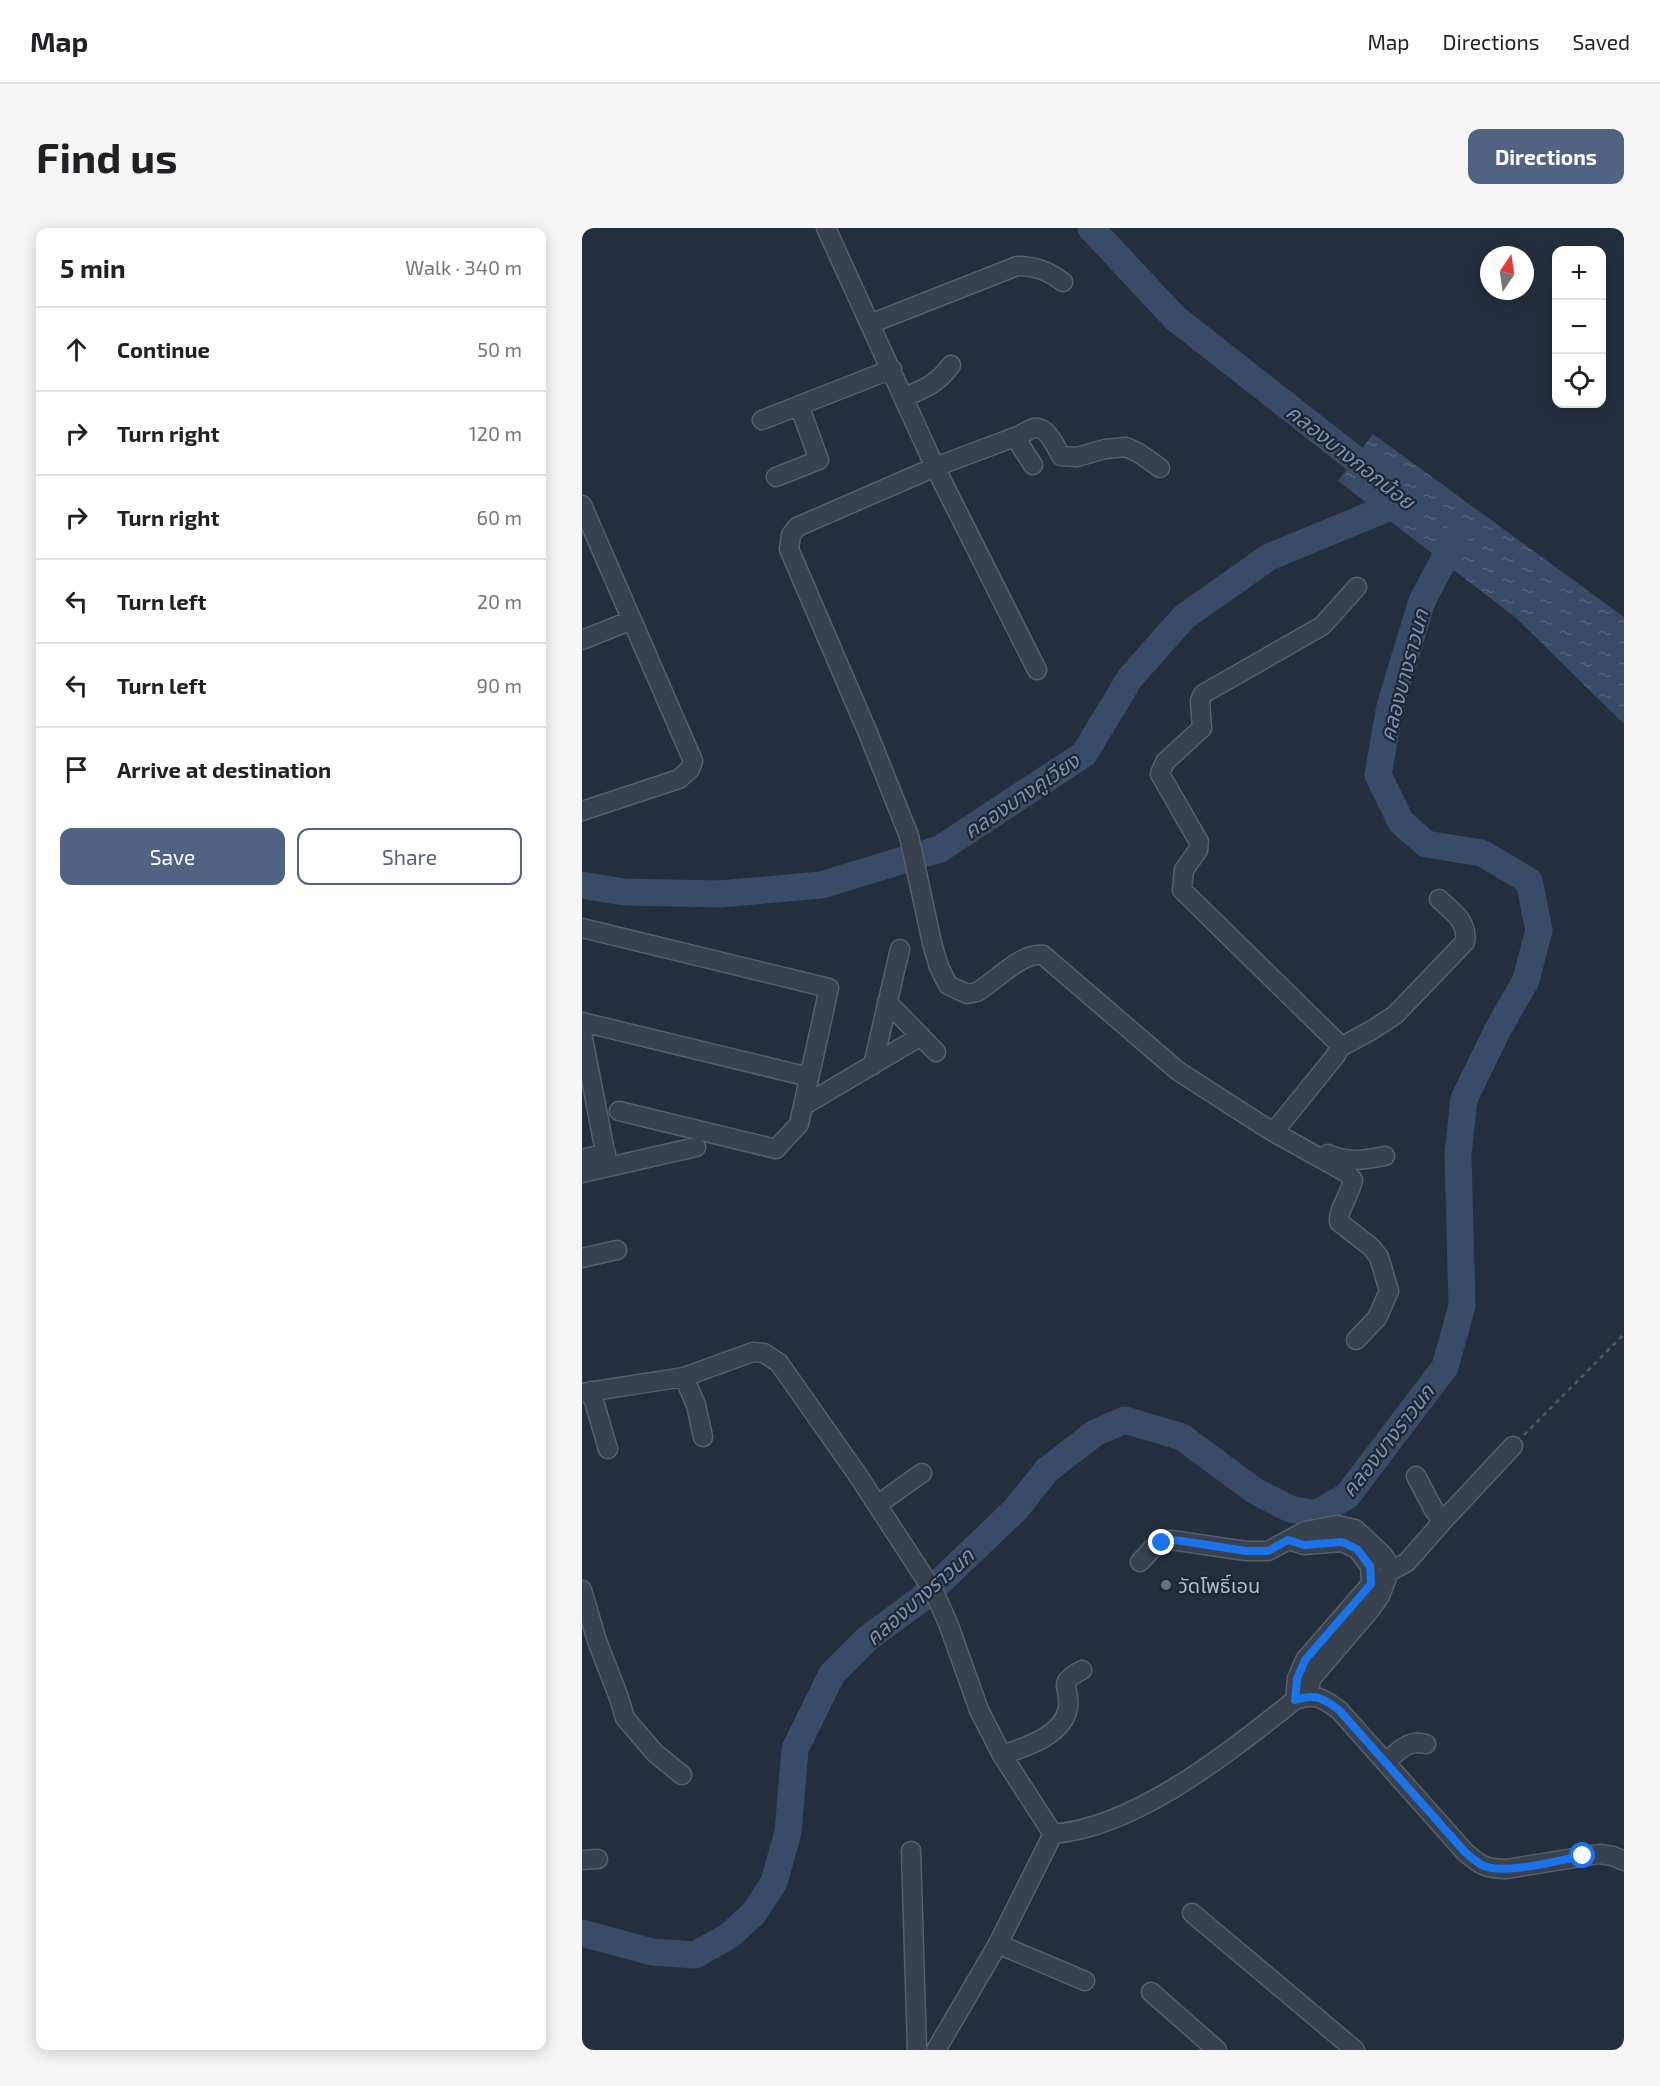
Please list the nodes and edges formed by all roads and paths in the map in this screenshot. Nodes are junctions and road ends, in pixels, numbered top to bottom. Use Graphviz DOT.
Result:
graph roads {
  1 [pos="826,228"];
  2 [pos="1063,282"];
  3 [pos="870,324"];
  4 [pos="951,365"];
  5 [pos="892,369"];
  6 [pos="905,397"];
  7 [pos="799,405"];
  8 [pos="762,420"];
  9 [pos="1016,438"];
  10 [pos="1033,465"];
  11 [pos="936,467"];
  12 [pos="1160,468"];
  13 [pos="776,477"];
  14 [pos="582,505"];
  15 [pos="1357,587"];
  16 [pos="632,620"];
  17 [pos="582,640"];
  18 [pos="1037,670"];
  19 [pos="582,811"];
  20 [pos="1439,899"];
  21 [pos="582,928"];
  22 [pos="900,949"];
  23 [pos="888,1002"];
  24 [pos="582,1022"];
  25 [pos="582,1034"];
  26 [pos="921,1036"];
  27 [pos="1339,1048"];
  28 [pos="936,1052"];
  29 [pos="873,1065"];
  30 [pos="809,1077"];
  31 [pos="586,1080"];
  32 [pos="803,1106"];
  33 [pos="619,1111"];
  34 [pos="1268,1129"];
  35 [pos="696,1147"];
  36 [pos="1300,1147"];
  37 [pos="1385,1156"];
  38 [pos="582,1158"];
  39 [pos="607,1160"];
  40 [pos="582,1173"];
  41 [pos="617,1250"];
  42 [pos="582,1258"];
  43 [pos="1624,1334"];
  44 [pos="1356,1340"];
  45 [pos="684,1377"];
  46 [pos="587,1392"];
  47 [pos="703,1437"];
  48 [pos="1513,1446"];
  49 [pos="608,1449"];
  50 [pos="922,1473"];
  51 [pos="1416,1476"];
  52 [pos="877,1505"];
  53 [pos="1443,1521"];
  54 [pos="1288,1540"];
  55 [pos="1140,1562"];
  56 [pos="1389,1572"];
  57 [pos="582,1590"];
  58 [pos="1082,1670"];
  59 [pos="1301,1698"];
  60 [pos="1426,1744"];
  61 [pos="1002,1755"];
  62 [pos="1386,1762"];
  63 [pos="682,1774"];
  64 [pos="1053,1834"];
  65 [pos="911,1851"];
  66 [pos="1624,1861"];
  67 [pos="1192,1913"];
  68 [pos="998,1944"];
  69 [pos="1085,1981"];
  70 [pos="1151,1992"];
  71 [pos="917,2050"];
  72 [pos="936,2050"];
  73 [pos="1217,2050"];
  74 [pos="1355,2050"];
  1 -- 3 [label="street"];
  2 -- 3 [label="street"];
  3 -- 5 [label="street"];
  4 -- 6 [label="street"];
  5 -- 6 [label="street"];
  5 -- 7 [label="street"];
  6 -- 11 [label="street"];
  7 -- 8 [label="street"];
  7 -- 13 [label="street"];
  9 -- 10 [label="street"];
  9 -- 11 [label="street"];
  9 -- 12 [label="street"];
  11 -- 18 [label="street"];
  11 -- 34 [label="street"];
  14 -- 16 [label="street"];
  15 -- 27 [label="street"];
  16 -- 17 [label="street"];
  16 -- 19 [label="street"];
  20 -- 27 [label="street"];
  21 -- 30 [label="street"];
  22 -- 23 [label="street"];
  23 -- 26 [label="street"];
  23 -- 29 [label="street"];
  24 -- 30 [label="street"];
  25 -- 31 [label="street"];
  26 -- 28 [label="street"];
  26 -- 29 [label="street"];
  27 -- 34 [label="street"];
  29 -- 32 [label="street"];
  30 -- 32 [label="street"];
  31 -- 39 [label="street"];
  32 -- 33 [label="street"];
  34 -- 36 [label="street"];
  35 -- 39 [label="street"];
  36 -- 37 [label="street"];
  36 -- 44 [label="street"];
  38 -- 39 [label="street"];
  39 -- 40 [label="street"];
  41 -- 42 [label="street"];
  43 -- 48 [label="path"];
  45 -- 46 [label="street"];
  45 -- 47 [label="street"];
  45 -- 52 [label="street"];
  46 -- 49 [label="street"];
  48 -- 53 [label="street"];
  50 -- 52 [label="street"];
  51 -- 53 [label="street"];
  52 -- 61 [label="street"];
  53 -- 56 [label="street"];
  54 -- 55 [label="street"];
  54 -- 56 [label="street"];
  54 -- 59 [label="street"];
  56 -- 59 [label="street"];
  57 -- 63 [label="street"];
  58 -- 61 [label="street"];
  59 -- 62 [label="street"];
  59 -- 64 [label="street"];
  60 -- 62 [label="street"];
  61 -- 64 [label="street"];
  62 -- 66 [label="street"];
  64 -- 68 [label="street"];
  65 -- 71 [label="street"];
  67 -- 74 [label="street"];
  68 -- 69 [label="street"];
  68 -- 72 [label="street"];
  70 -- 73 [label="street"];
}
